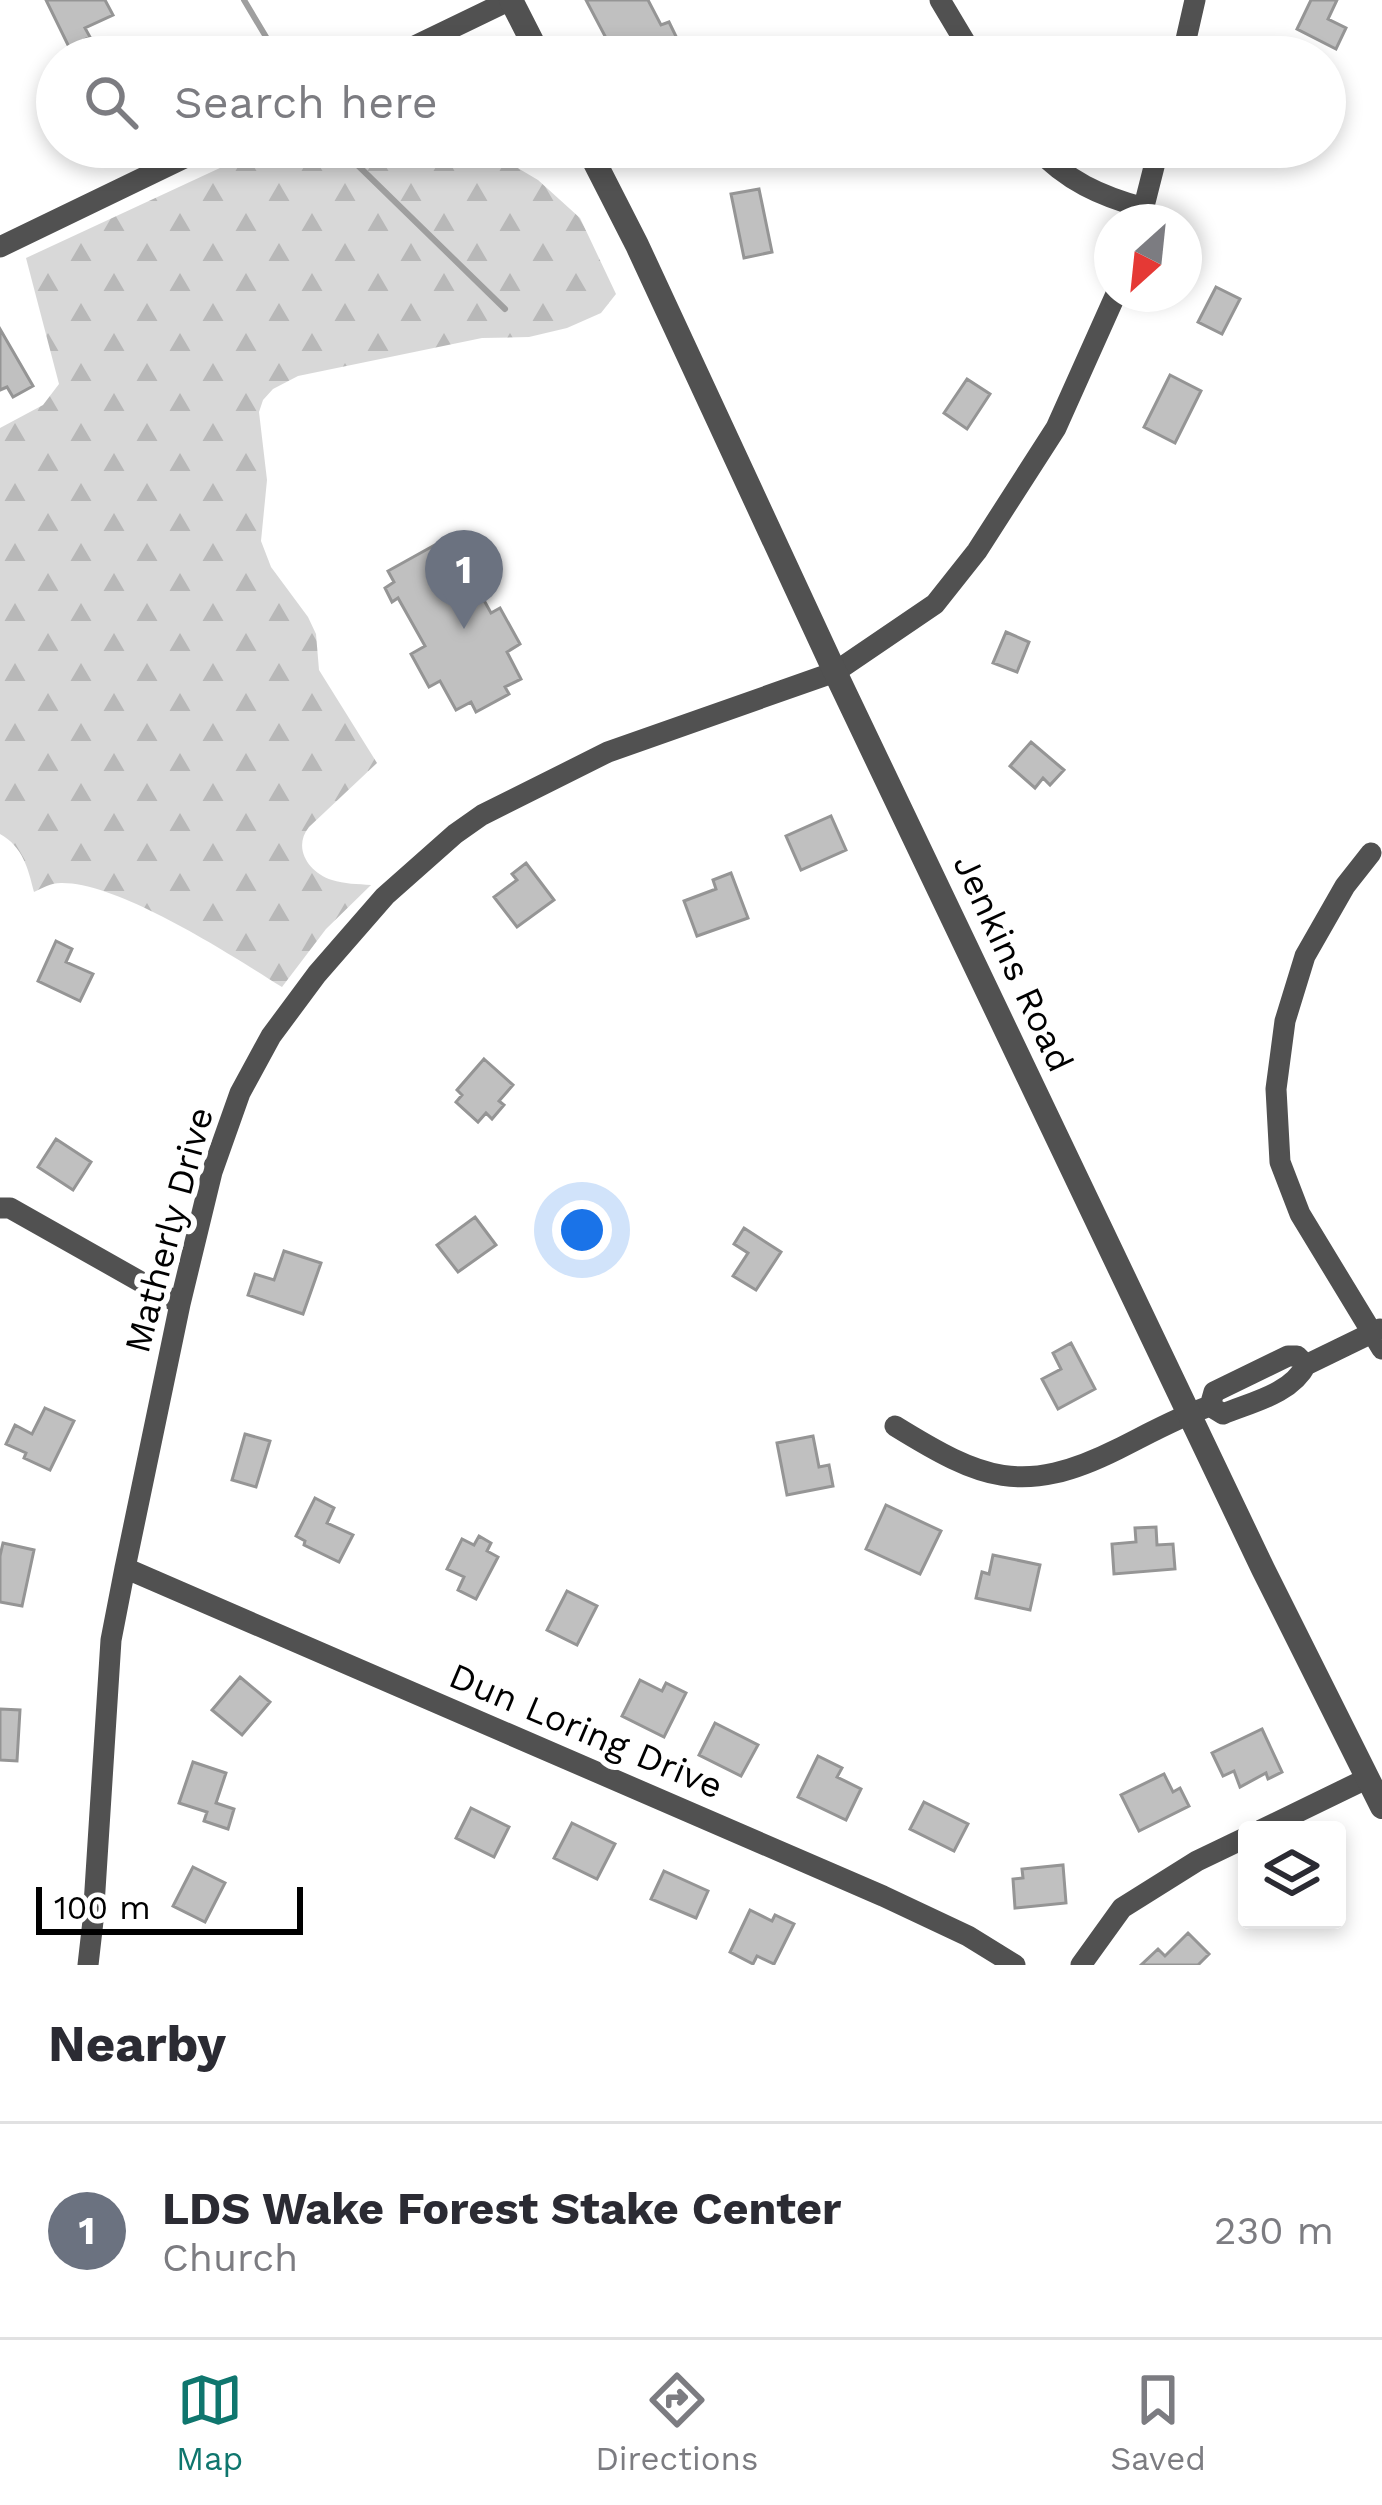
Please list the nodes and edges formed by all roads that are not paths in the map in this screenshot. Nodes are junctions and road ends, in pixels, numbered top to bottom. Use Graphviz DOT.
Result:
graph roads {
  1 [pos="510,0"];
  2 [pos="940,0"];
  3 [pos="1195,0"];
  4 [pos="435,36"];
  5 [pos="529,36"];
  6 [pos="961,36"];
  7 [pos="1186,36"];
  8 [pos="164,168"];
  9 [pos="597,168"];
  10 [pos="1057,168"];
  11 [pos="1154,168"];
  12 [pos="1120,204"];
  13 [pos="1145,204"];
  14 [pos="0,247"];
  15 [pos="1108,312"];
  16 [pos="835,672"];
  17 [pos="1371,853"];
  18 [pos="0,1208"];
  19 [pos="180,1304"];
  20 [pos="1378,1337"];
  21 [pos="1200,1410"];
  22 [pos="895,1426"];
  23 [pos="125,1568"];
  24 [pos="1369,1778"];
  25 [pos="1382,1807"];
  26 [pos="1280,1821"];
  27 [pos="1238,1841"];
  28 [pos="88,1965"];
  29 [pos="1015,1965"];
  30 [pos="1081,1965"];
  1 -- 4 [label="street"];
  1 -- 5 [label="street"];
  2 -- 6 [label="street"];
  3 -- 7 [label="street"];
  8 -- 14 [label="street"];
  9 -- 16 [label="street, Jenkins Road"];
  10 -- 12 [label="street"];
  11 -- 13 [label="street"];
  15 -- 16 [label="street, Matherly Drive"];
  16 -- 19 [label="street, Matherly Drive"];
  16 -- 21 [label="street, Jenkins Road"];
  17 -- 20 [label="street"];
  18 -- 19 [label="street"];
  19 -- 23 [label="street, Matherly Drive"];
  20 -- 21 [label="street"];
  21 -- 22 [label="street"];
  21 -- 24 [label="street, Jenkins Road"];
  23 -- 28 [label="street, Matherly Drive"];
  23 -- 29 [label="street, Dun Loring Drive"];
  24 -- 25 [label="street, Jenkins Road"];
  24 -- 26 [label="street"];
  27 -- 30 [label="street"];
}
